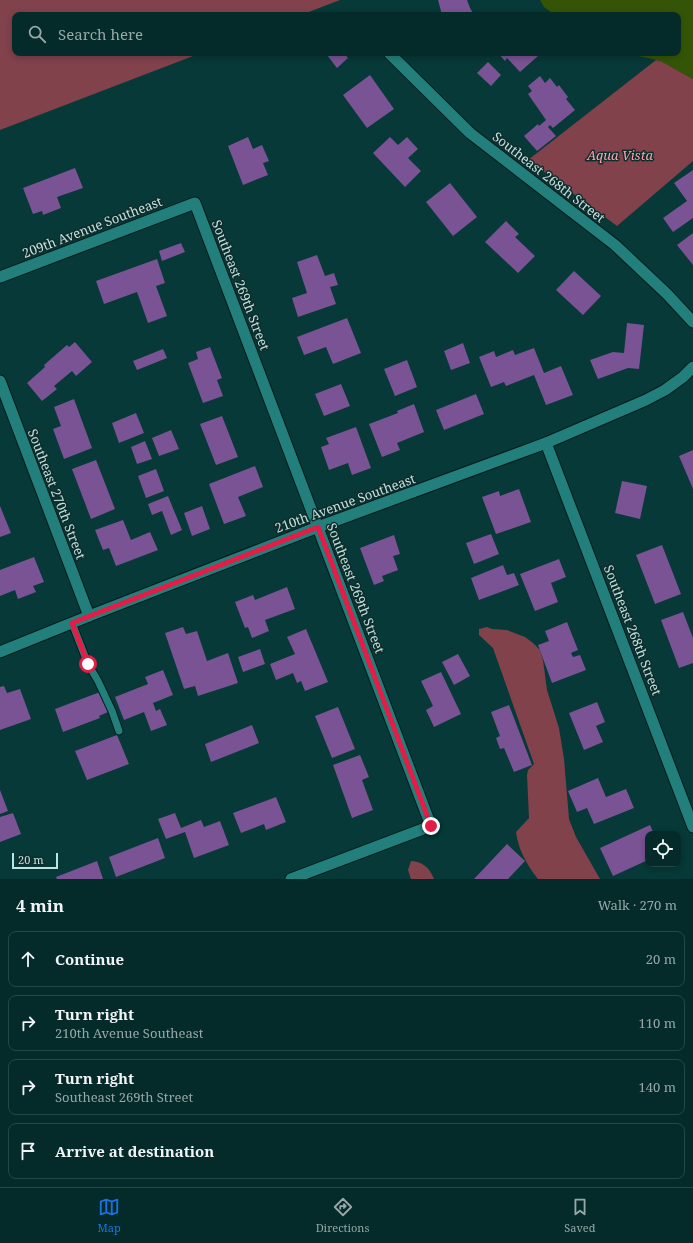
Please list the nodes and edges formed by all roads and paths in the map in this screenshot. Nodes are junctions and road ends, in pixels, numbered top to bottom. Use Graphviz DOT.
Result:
graph roads {
  1 [pos="392,56"];
  2 [pos="195,203"];
  3 [pos="0,277"];
  4 [pos="693,322"];
  5 [pos="693,367"];
  6 [pos="0,382"];
  7 [pos="546,443"];
  8 [pos="318,527"];
  9 [pos="89,616"];
  10 [pos="72,623"];
  11 [pos="0,652"];
  12 [pos="119,731"];
  13 [pos="693,827"];
  14 [pos="292,879"];
  1 -- 4 [label="street, Southeast 268th Street"];
  2 -- 3 [label="street, 209th Avenue Southeast"];
  2 -- 8 [label="street, Southeast 269th Street"];
  5 -- 7 [label="street, 210th Avenue Southeast"];
  6 -- 9 [label="street, Southeast 270th Street"];
  7 -- 8 [label="street, 210th Avenue Southeast"];
  7 -- 13 [label="street, Southeast 268th Street"];
  8 -- 9 [label="street, 210th Avenue Southeast"];
  8 -- 14 [label="street, Southeast 269th Street"];
  9 -- 10 [label="street, 210th Avenue Southeast"];
  10 -- 11 [label="street, 210th Avenue Southeast"];
  10 -- 12 [label="lane"];
}
